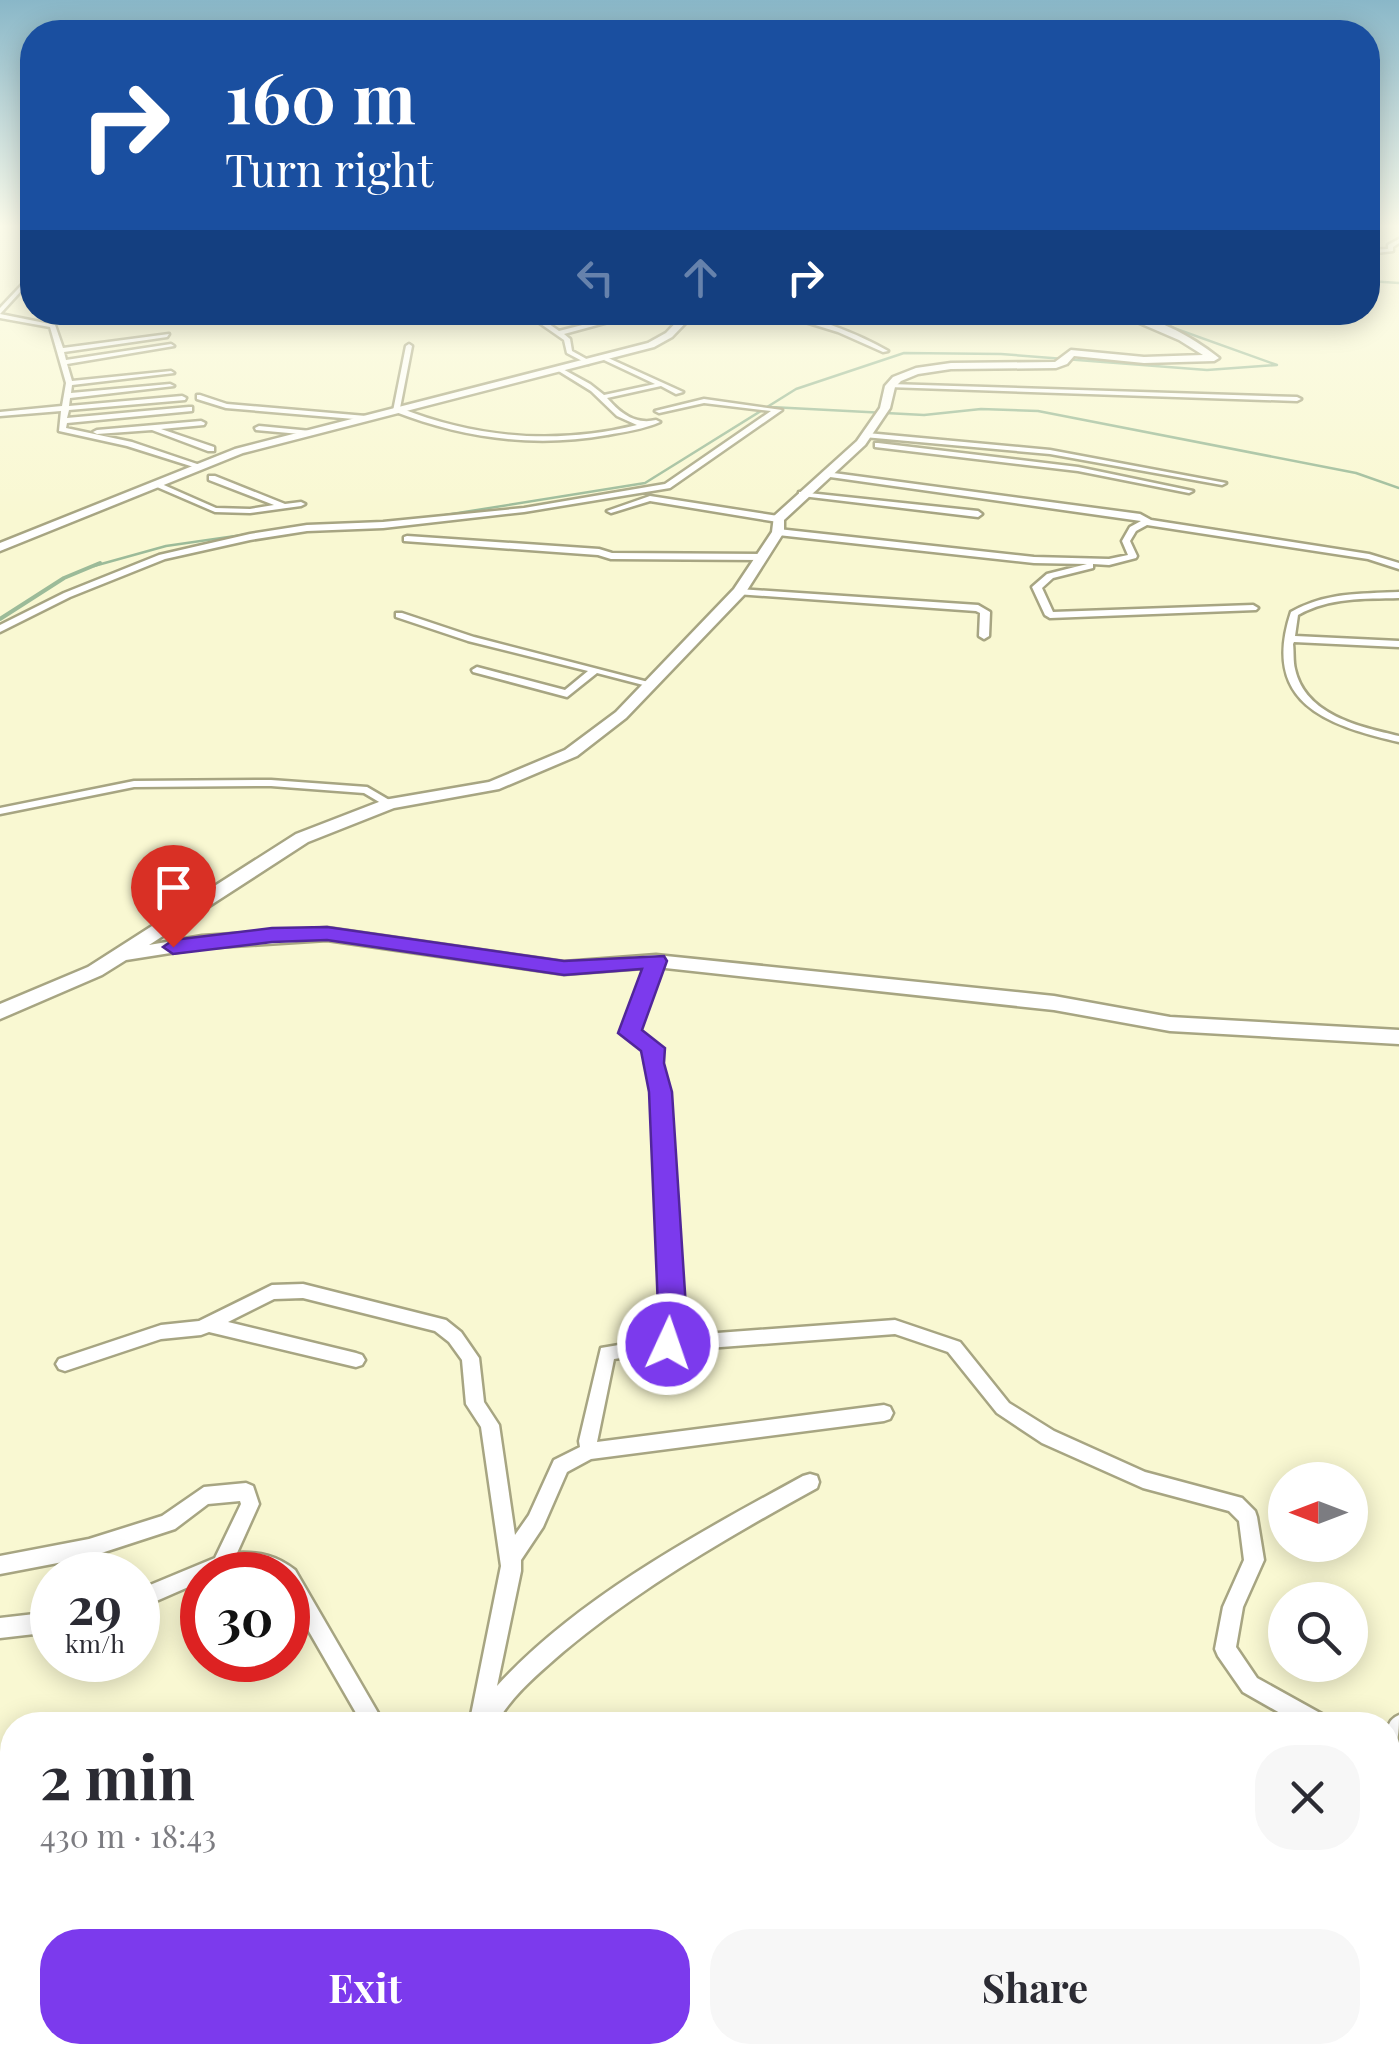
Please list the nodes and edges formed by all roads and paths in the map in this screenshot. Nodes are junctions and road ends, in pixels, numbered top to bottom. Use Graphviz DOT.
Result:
graph roads {
  1 [pos="56,325"];
  2 [pos="547,325"];
  3 [pos="591,325"];
  4 [pos="679,325"];
  5 [pos="820,325"];
  6 [pos="1149,325"];
  7 [pos="559,333"];
  8 [pos="167,335"];
  9 [pos="171,346"];
  10 [pos="409,346"];
  11 [pos="885,351"];
  12 [pos="59,352"];
  13 [pos="606,359"];
  14 [pos="64,362"];
  15 [pos="588,362"];
  16 [pos="559,369"];
  17 [pos="171,373"];
  18 [pos="69,383"];
  19 [pos="662,384"];
  20 [pos="170,386"];
  21 [pos="890,386"];
  22 [pos="679,392"];
  23 [pos="67,396"];
  24 [pos="200,396"];
  25 [pos="602,397"];
  26 [pos="182,398"];
  27 [pos="1298,399"];
  28 [pos="65,407"];
  29 [pos="189,409"];
  30 [pos="396,410"];
  31 [pos="152,412"];
  32 [pos="659,412"];
  33 [pos="0,414"];
  34 [pos="366,418"];
  35 [pos="64,420"];
  36 [pos="201,422"];
  37 [pos="151,427"];
  38 [pos="259,428"];
  39 [pos="87,433"];
  40 [pos="311,433"];
  41 [pos="864,439"];
  42 [pos="211,449"];
  43 [pos="197,466"];
  44 [pos="826,474"];
  45 [pos="212,478"];
  46 [pos="1222,482"];
  47 [pos="154,484"];
  48 [pos="1189,491"];
  49 [pos="802,494"];
  50 [pos="301,504"];
  51 [pos="285,506"];
  52 [pos="610,511"];
  53 [pos="978,514"];
  54 [pos="1149,522"];
  55 [pos="778,526"];
  56 [pos="407,539"];
  57 [pos="0,547"];
  58 [pos="762,557"];
  59 [pos="1109,562"];
  60 [pos="1399,566"];
  61 [pos="739,592"];
  62 [pos="1399,594"];
  63 [pos="1253,608"];
  64 [pos="399,615"];
  65 [pos="0,628"];
  66 [pos="984,636"];
  67 [pos="1288,639"];
  68 [pos="1399,644"];
  69 [pos="478,670"];
  70 [pos="595,670"];
  71 [pos="651,684"];
  72 [pos="1399,740"];
  73 [pos="390,804"];
  74 [pos="0,811"];
  75 [pos="116,956"];
  76 [pos="656,961"];
  77 [pos="0,1012"];
  78 [pos="1399,1037"];
  79 [pos="208,1325"];
  80 [pos="668,1344"];
  81 [pos="356,1360"];
  82 [pos="66,1364"];
  83 [pos="884,1413"];
  84 [pos="589,1451"];
  85 [pos="810,1482"];
  86 [pos="227,1552"];
  87 [pos="0,1565"];
  88 [pos="511,1570"];
  89 [pos="310,1615"];
  90 [pos="30,1625"];
  91 [pos="0,1628"];
  92 [pos="367,1712"];
  93 [pos="484,1712"];
  94 [pos="489,1712"];
  95 [pos="1299,1712"];
  1 -- 12 [label="street"];
  2 -- 7 [label="street"];
  3 -- 7 [label="street"];
  4 -- 13 [label="street"];
  5 -- 11 [label="street"];
  6 -- 21 [label="street"];
  7 -- 15 [label="street"];
  8 -- 12 [label="street"];
  9 -- 14 [label="street"];
  10 -- 30 [label="street"];
  12 -- 14 [label="street"];
  13 -- 15 [label="street"];
  13 -- 19 [label="street"];
  14 -- 18 [label="street"];
  15 -- 16 [label="street"];
  16 -- 25 [label="street"];
  16 -- 30 [label="street"];
  17 -- 18 [label="street"];
  18 -- 23 [label="street"];
  19 -- 22 [label="street"];
  19 -- 25 [label="street"];
  20 -- 23 [label="street"];
  21 -- 27 [label="street"];
  21 -- 41 [label="street"];
  23 -- 28 [label="street"];
  24 -- 34 [label="street"];
  25 -- 30 [label="street"];
  26 -- 28 [label="street"];
  28 -- 33 [label="street"];
  28 -- 35 [label="street"];
  29 -- 31 [label="street"];
  30 -- 34 [label="street"];
  31 -- 35 [label="street"];
  31 -- 37 [label="street"];
  32 -- 65 [label="street"];
  34 -- 40 [label="street"];
  35 -- 39 [label="street"];
  36 -- 37 [label="street"];
  37 -- 39 [label="street"];
  37 -- 42 [label="street"];
  38 -- 40 [label="street"];
  39 -- 43 [label="street"];
  40 -- 43 [label="street"];
  41 -- 44 [label="street"];
  41 -- 46 [label="street"];
  41 -- 48 [label="street"];
  43 -- 47 [label="street"];
  44 -- 49 [label="street"];
  44 -- 54 [label="street"];
  45 -- 51 [label="street"];
  47 -- 51 [label="street"];
  47 -- 57 [label="street"];
  49 -- 53 [label="street"];
  49 -- 55 [label="street"];
  50 -- 51 [label="street"];
  52 -- 55 [label="street"];
  54 -- 59 [label="street"];
  54 -- 60 [label="street"];
  55 -- 58 [label="street"];
  55 -- 59 [label="street"];
  56 -- 58 [label="street"];
  58 -- 61 [label="street"];
  59 -- 63 [label="street"];
  61 -- 66 [label="street"];
  61 -- 71 [label="street"];
  62 -- 67 [label="street"];
  64 -- 70 [label="street"];
  67 -- 68 [label="street"];
  67 -- 72 [label="street"];
  69 -- 70 [label="street"];
  70 -- 71 [label="street"];
  71 -- 73 [label="street"];
  73 -- 74 [label="street"];
  73 -- 75 [label="street"];
  75 -- 76 [label="street"];
  75 -- 77 [label="street"];
  76 -- 78 [label="street"];
  76 -- 80 [label="street"];
  79 -- 81 [label="street"];
  79 -- 82 [label="street"];
  79 -- 88 [label="street"];
  80 -- 84 [label="street"];
  80 -- 95 [label="street"];
  83 -- 84 [label="street"];
  84 -- 88 [label="street"];
  85 -- 94 [label="street"];
  86 -- 87 [label="street"];
  88 -- 93 [label="street"];
  89 -- 92 [label="street"];
  90 -- 91 [label="street"];
}
